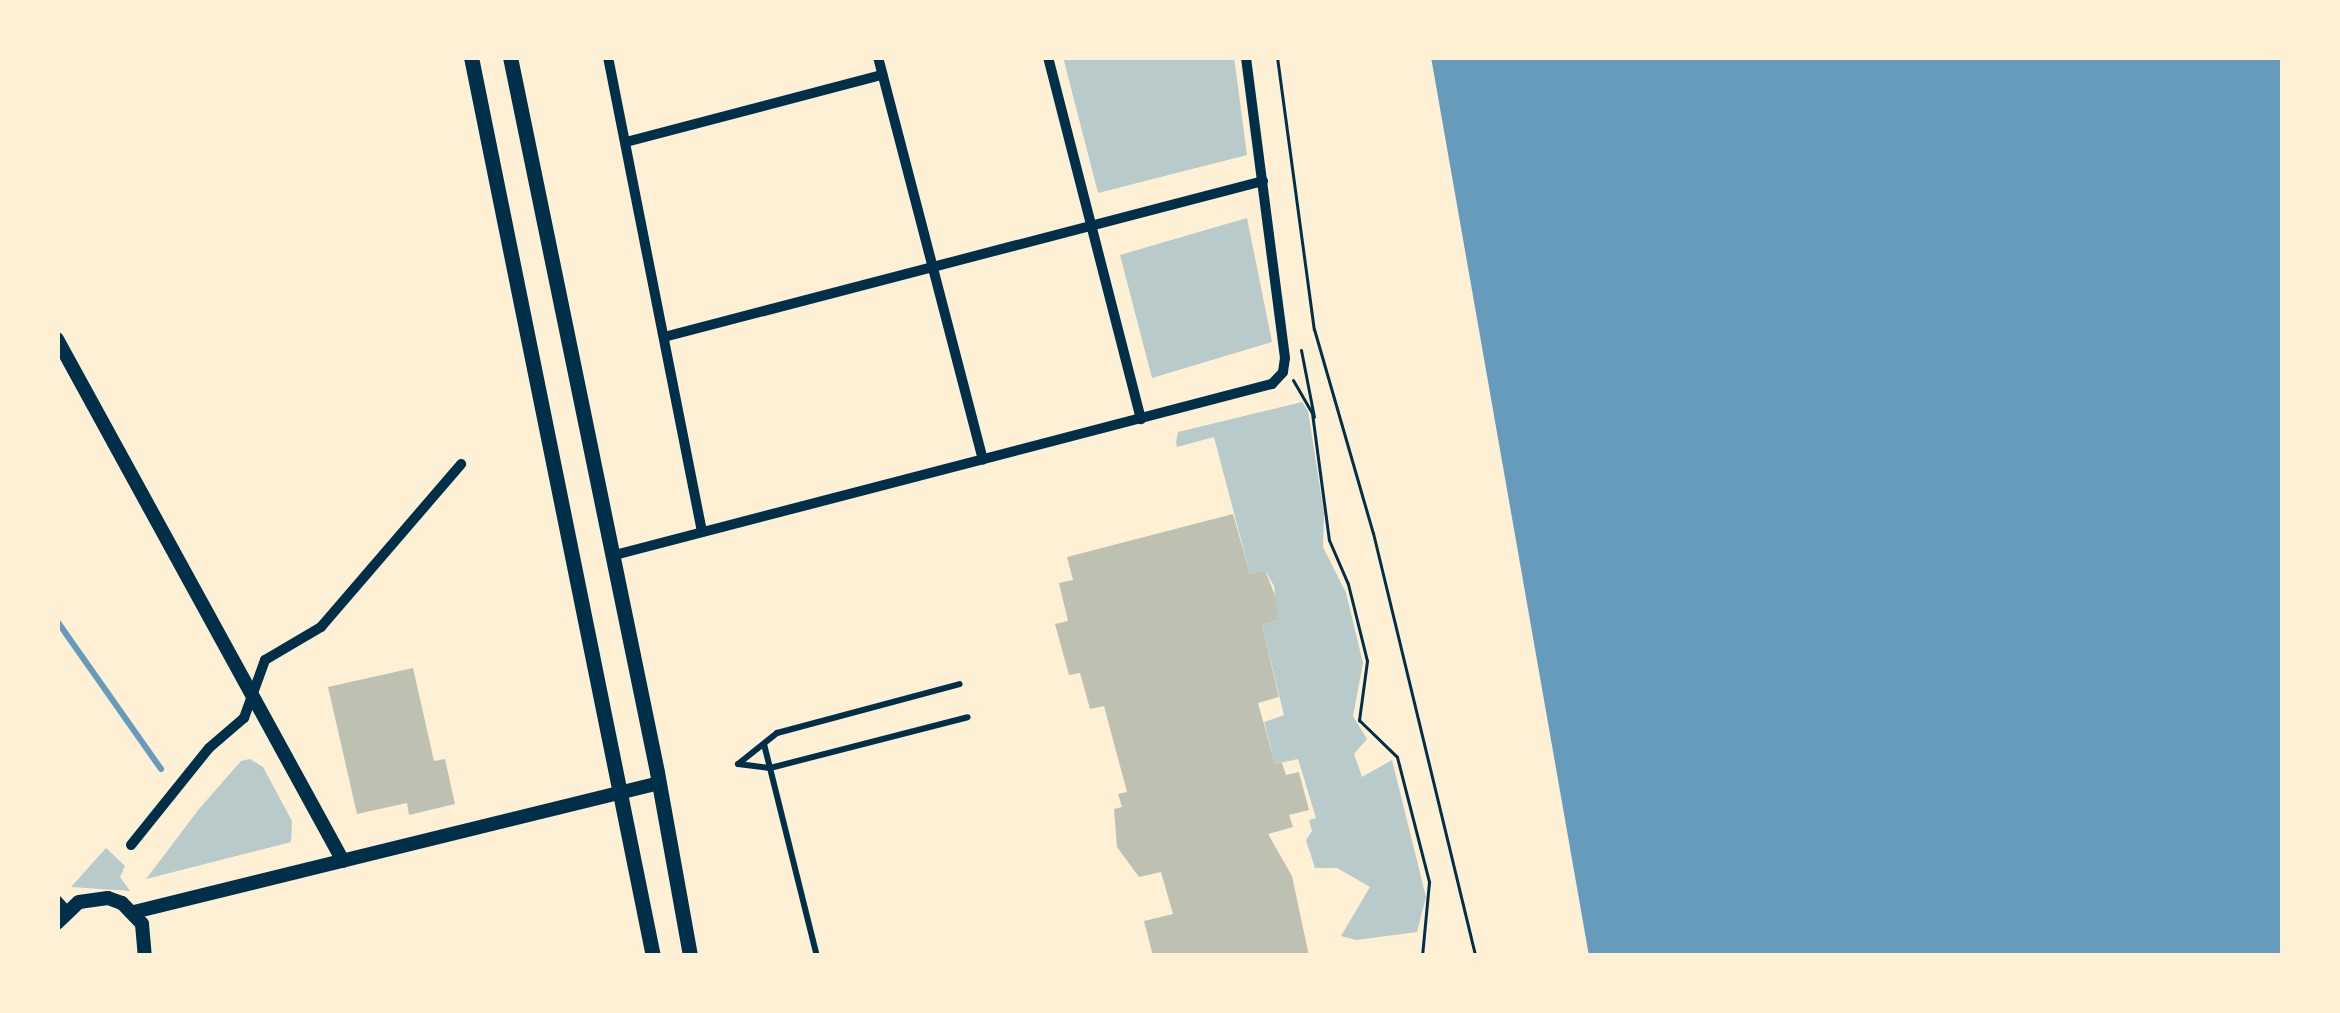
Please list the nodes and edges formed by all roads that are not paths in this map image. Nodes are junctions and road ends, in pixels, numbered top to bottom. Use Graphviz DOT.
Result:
graph roads {
  1 [pos="470,57"];
  2 [pos="510,57"];
  3 [pos="608,57"];
  4 [pos="878,57"];
  5 [pos="1048,57"];
  6 [pos="1246,57"];
  7 [pos="882,75"];
  8 [pos="626,142"];
  9 [pos="1264,181"];
  10 [pos="1092,225"];
  11 [pos="933,266"];
  12 [pos="664,337"];
  13 [pos="57,339"];
  14 [pos="1141,419"];
  15 [pos="983,460"];
  16 [pos="460,464"];
  17 [pos="703,532"];
  18 [pos="611,556"];
  19 [pos="960,684"];
  20 [pos="252,695"];
  21 [pos="968,717"];
  22 [pos="763,743"];
  23 [pos="770,768"];
  24 [pos="659,783"];
  25 [pos="621,793"];
  26 [pos="131,845"];
  27 [pos="343,862"];
  28 [pos="60,911"];
  29 [pos="134,913"];
  30 [pos="145,956"];
  31 [pos="653,956"];
  32 [pos="690,956"];
  33 [pos="818,956"];
  1 -- 25 [label="main road"];
  2 -- 18 [label="main road"];
  3 -- 8 [label="street"];
  4 -- 7 [label="street"];
  5 -- 10 [label="street"];
  6 -- 9 [label="street"];
  7 -- 8 [label="street"];
  7 -- 11 [label="street"];
  8 -- 12 [label="street"];
  9 -- 10 [label="street"];
  9 -- 14 [label="street"];
  10 -- 11 [label="street"];
  10 -- 14 [label="street"];
  11 -- 12 [label="street"];
  11 -- 15 [label="street"];
  12 -- 17 [label="street"];
  13 -- 20 [label="street"];
  14 -- 15 [label="street"];
  15 -- 17 [label="street"];
  16 -- 20 [label="street"];
  17 -- 18 [label="street"];
  18 -- 24 [label="main road"];
  19 -- 22 [label="lane"];
  20 -- 26 [label="street"];
  20 -- 27 [label="street"];
  21 -- 23 [label="lane"];
  22 -- 23 [label="lane"];
  22 -- 23 [label="lane"];
  23 -- 33 [label="lane"];
  24 -- 25 [label="street"];
  24 -- 32 [label="main road"];
  25 -- 27 [label="street"];
  25 -- 31 [label="main road"];
  27 -- 29 [label="street"];
  28 -- 29 [label="street"];
  29 -- 30 [label="street"];
}
